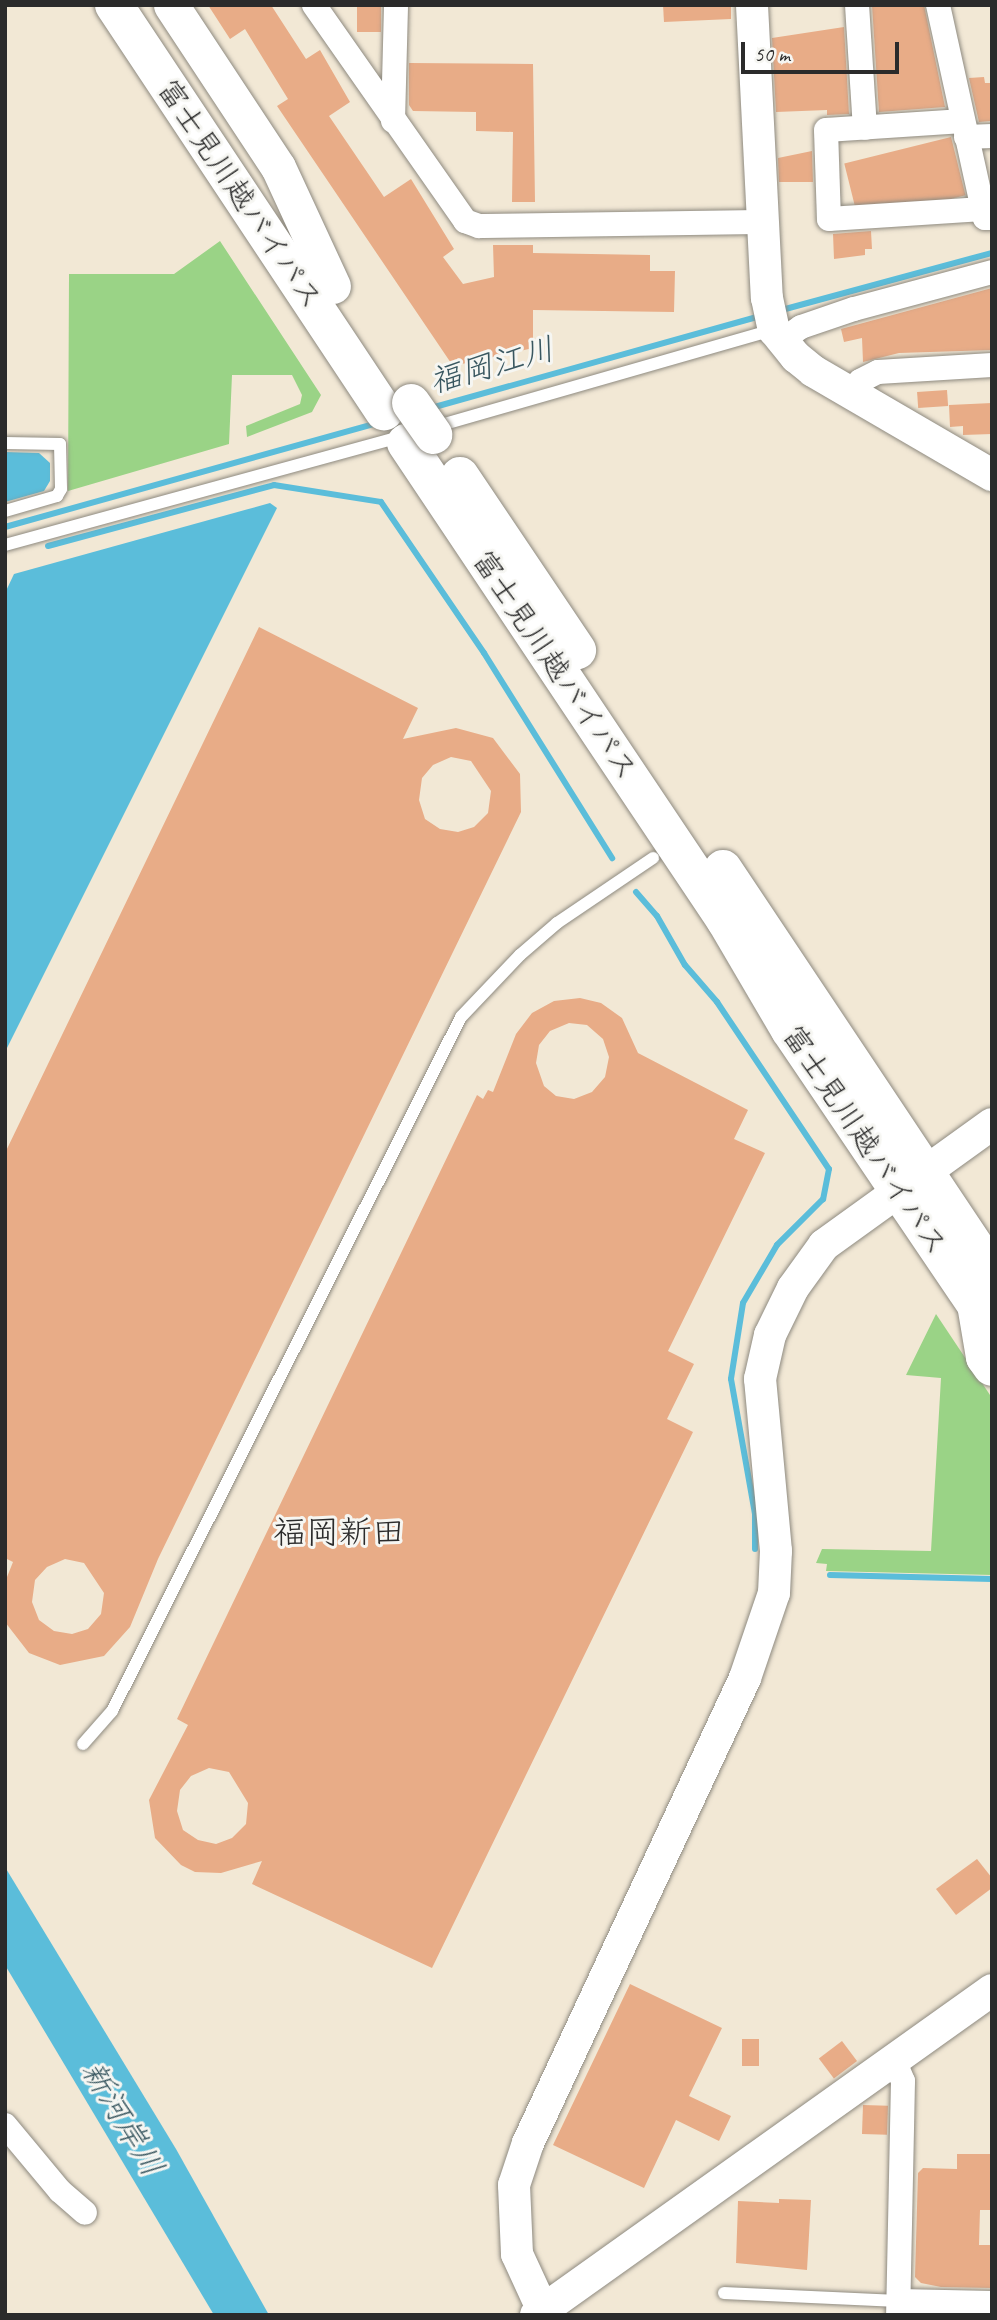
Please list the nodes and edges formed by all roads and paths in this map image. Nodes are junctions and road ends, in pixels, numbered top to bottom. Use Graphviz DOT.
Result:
graph roads {
  1 [pos="96,5"];
  2 [pos="114,5"];
  3 [pos="146,5"];
  4 [pos="171,5"];
  5 [pos="314,5"];
  6 [pos="396,5"];
  7 [pos="752,5"];
  8 [pos="857,5"];
  9 [pos="938,5"];
  10 [pos="145,52"];
  11 [pos="393,121"];
  12 [pos="865,128"];
  13 [pos="965,129"];
  14 [pos="992,136"];
  15 [pos="987,214"];
  16 [pos="764,222"];
  17 [pos="992,272"];
  18 [pos="333,286"];
  19 [pos="774,325"];
  20 [pos="992,365"];
  21 [pos="852,394"];
  22 [pos="398,407"];
  23 [pos="419,439"];
  24 [pos="5,443"];
  25 [pos="992,475"];
  26 [pos="5,511"];
  27 [pos="5,545"];
  28 [pos="500,585"];
  29 [pos="653,858"];
  30 [pos="790,1030"];
  31 [pos="992,1124"];
  32 [pos="921,1177"];
  33 [pos="992,1232"];
  34 [pos="987,1301"];
  35 [pos="992,1367"];
  36 [pos="83,1744"];
  37 [pos="992,1990"];
  38 [pos="894,2060"];
  39 [pos="5,2125"];
  40 [pos="85,2213"];
  41 [pos="724,2293"];
  42 [pos="992,2304"];
  43 [pos="898,2308"];
  44 [pos="541,2313"];
  1 -- 10 [label="main road"];
  2 -- 10 [label="highway, 富士見川越バイパス"];
  3 -- 18 [label="highway, 富士見川越バイパス"];
  4 -- 18 [label="main road"];
  5 -- 11 [label="street"];
  6 -- 11 [label="street"];
  7 -- 16 [label="street"];
  8 -- 12 [label="street"];
  9 -- 13 [label="street"];
  10 -- 22 [label="highway, 富士見川越バイパス"];
  11 -- 16 [label="street"];
  12 -- 13 [label="street"];
  12 -- 15 [label="street"];
  13 -- 14 [label="street"];
  13 -- 15 [label="street"];
  16 -- 19 [label="street"];
  17 -- 19 [label="street"];
  18 -- 22 [label="highway, 富士見川越バイパス"];
  19 -- 21 [label="street"];
  19 -- 27 [label="lane"];
  20 -- 21 [label="street"];
  21 -- 25 [label="street"];
  22 -- 23 [label="highway, 富士見川越バイパス"];
  23 -- 28 [label="highway, 富士見川越バイパス"];
  23 -- 32 [label="highway, 富士見川越バイパス"];
  24 -- 26 [label="lane"];
  28 -- 29 [label="highway"];
  28 -- 30 [label="highway, 富士見川越バイパス"];
  29 -- 30 [label="highway"];
  29 -- 36 [label="lane"];
  30 -- 32 [label="highway, 富士見川越バイパス"];
  31 -- 32 [label="street"];
  32 -- 33 [label="highway"];
  32 -- 34 [label="highway, 富士見川越バイパス"];
  32 -- 44 [label="street"];
  34 -- 35 [label="highway"];
  37 -- 38 [label="street"];
  38 -- 43 [label="street"];
  38 -- 44 [label="street"];
  39 -- 40 [label="street"];
  41 -- 43 [label="lane"];
  42 -- 43 [label="street"];
}
